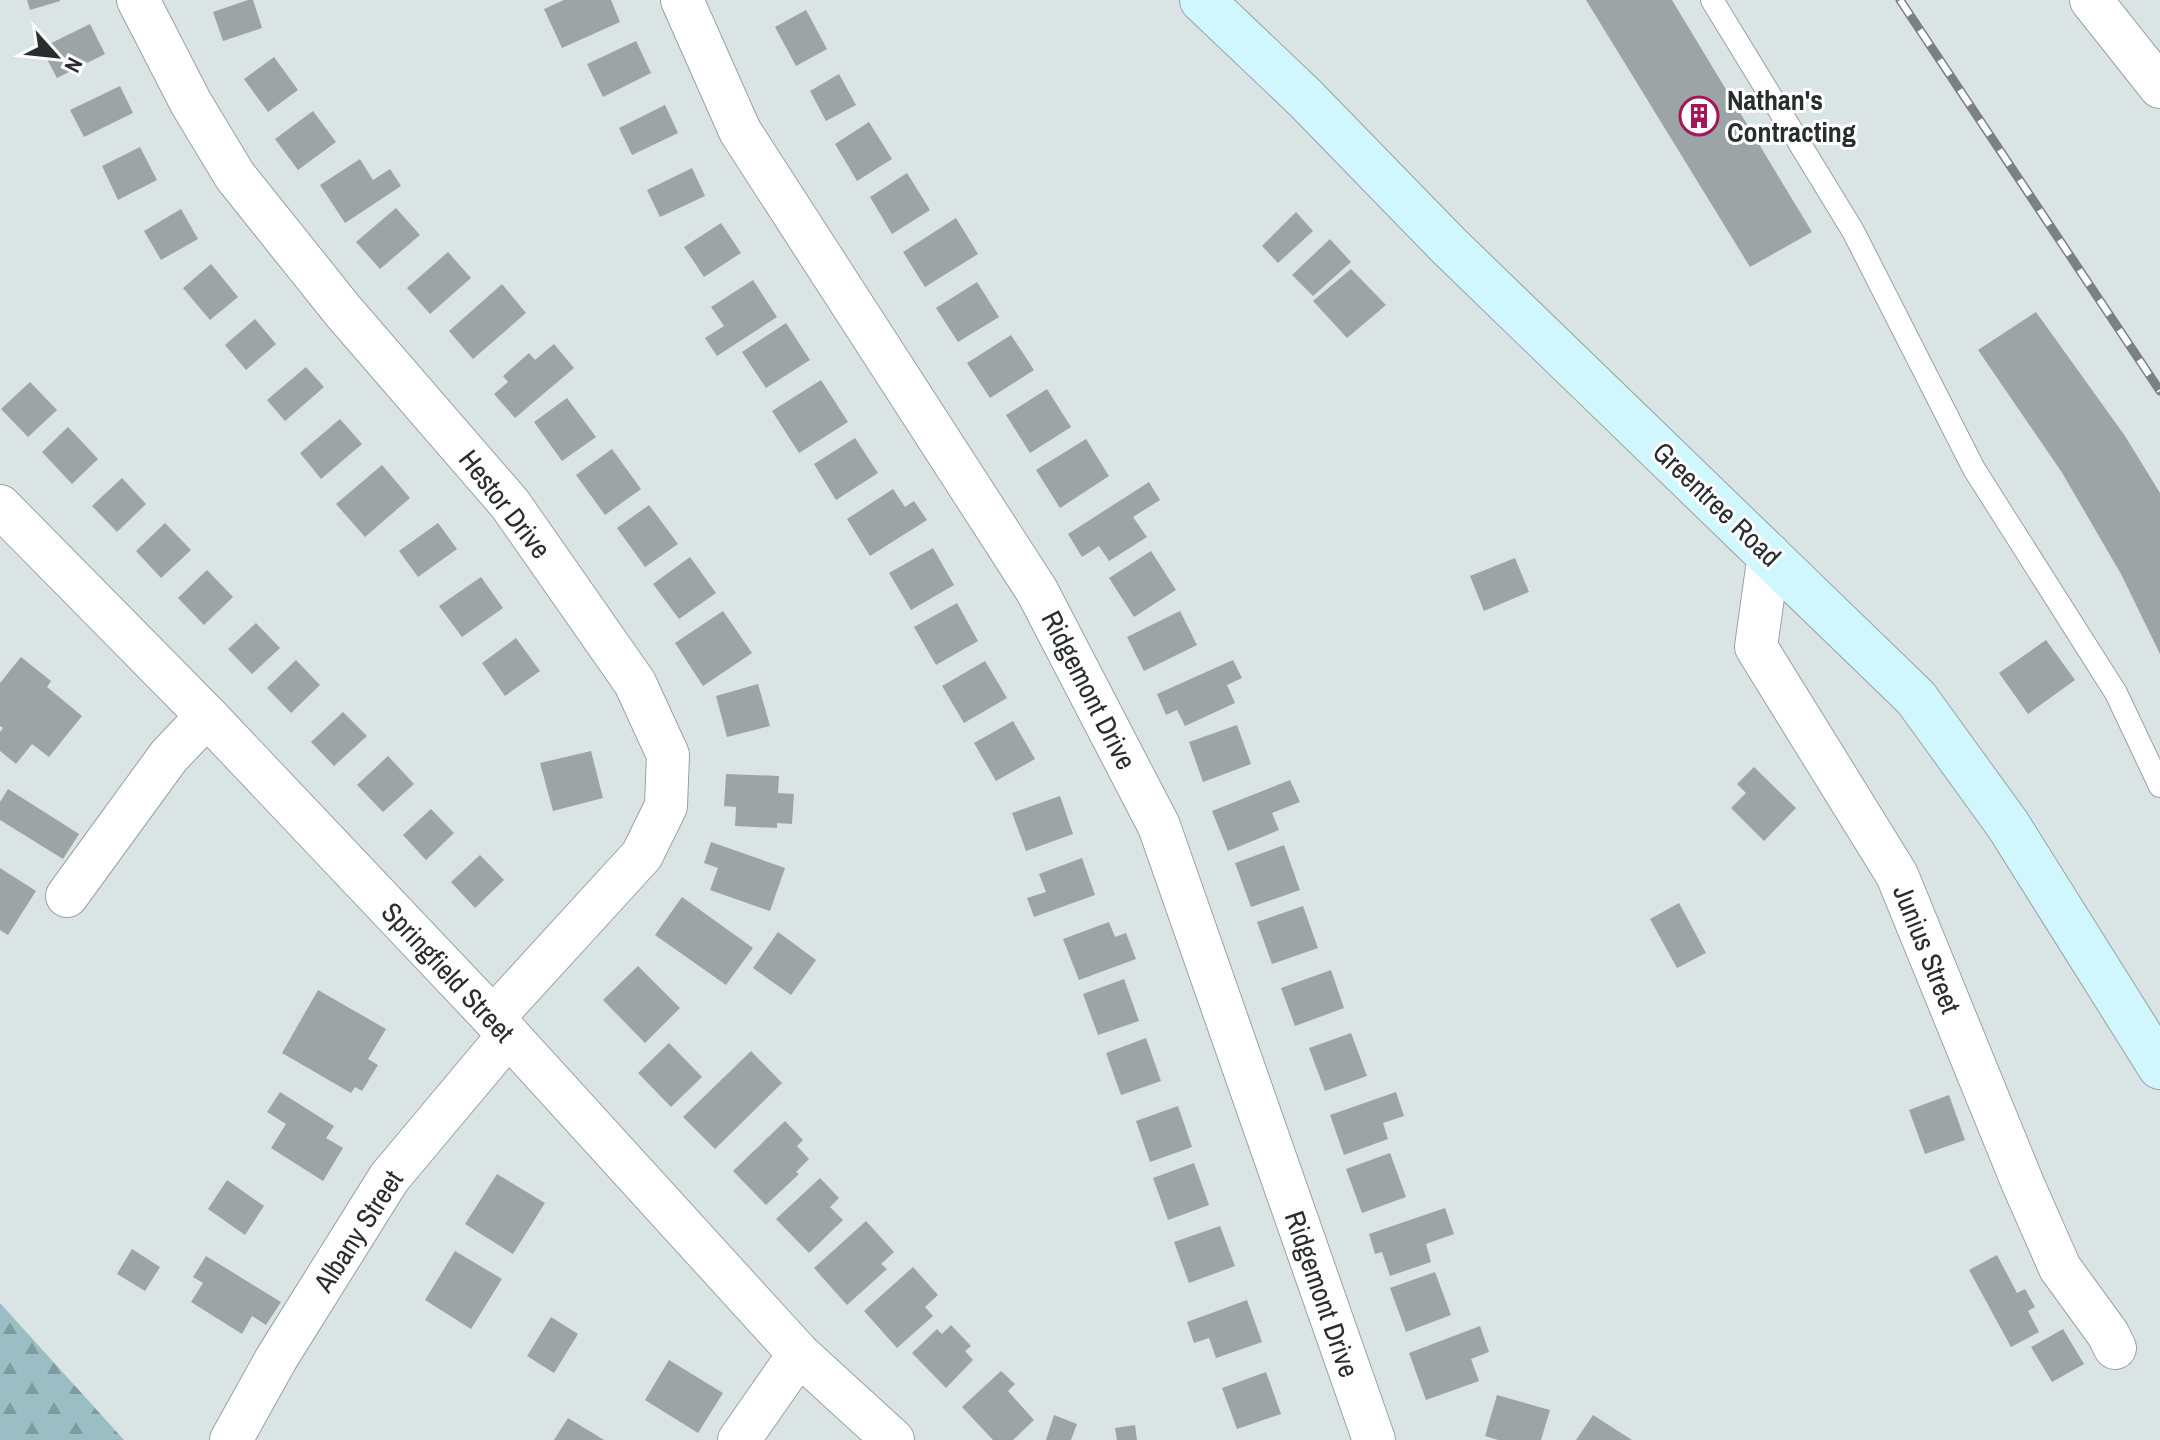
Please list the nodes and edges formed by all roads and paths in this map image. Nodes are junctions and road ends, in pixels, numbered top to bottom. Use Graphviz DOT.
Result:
graph roads {
  1 [pos="138,0"];
  2 [pos="682,0"];
  3 [pos="1202,0"];
  4 [pos="1712,0"];
  5 [pos="2091,0"];
  6 [pos="2160,87"];
  7 [pos="0,506"];
  8 [pos="1769,554"];
  9 [pos="207,716"];
  10 [pos="2160,786"];
  11 [pos="67,896"];
  12 [pos="500,1028"];
  13 [pos="2160,1067"];
  14 [pos="2115,1348"];
  15 [pos="799,1354"];
  16 [pos="231,1440"];
  17 [pos="739,1440"];
  18 [pos="893,1440"];
  19 [pos="1374,1440"];
  1 -- 12 [label="street, Hestor Drive"];
  2 -- 19 [label="street, Ridgemont Drive"];
  3 -- 8 [label="main road, Greentree Road"];
  4 -- 10 [label="lane"];
  5 -- 6 [label="street"];
  7 -- 9 [label="street, Springfield Street"];
  8 -- 13 [label="main road, Greentree Road"];
  8 -- 14 [label="street, Junius Street"];
  9 -- 11 [label="street"];
  9 -- 12 [label="street, Springfield Street"];
  12 -- 15 [label="street, Springfield Street"];
  12 -- 16 [label="street, Albany Street"];
  15 -- 17 [label="street"];
  15 -- 18 [label="street, Springfield Street"];
}
